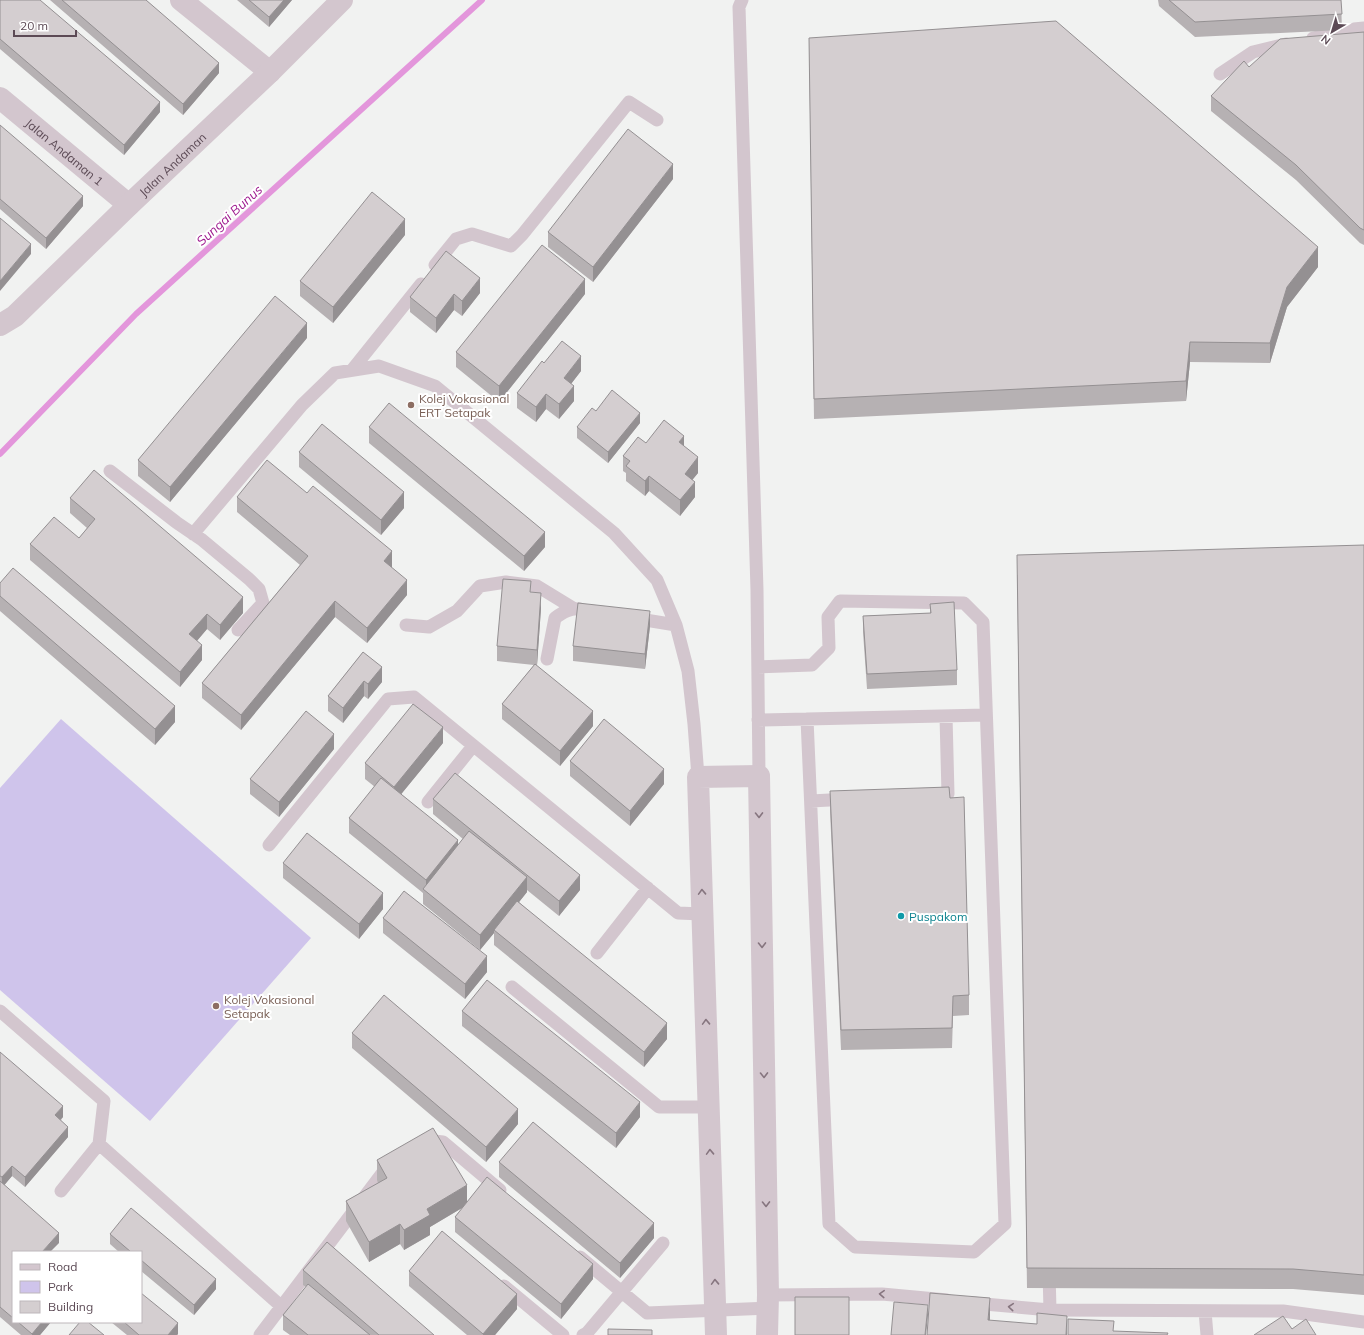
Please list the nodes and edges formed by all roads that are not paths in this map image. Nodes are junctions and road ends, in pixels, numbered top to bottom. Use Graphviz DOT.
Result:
graph roads {
  1 [pos="181,0"];
  2 [pos="342,0"];
  3 [pos="742,0"];
  4 [pos="1364,28"];
  5 [pos="270,72"];
  6 [pos="1220,74"];
  7 [pos="0,98"];
  8 [pos="657,120"];
  9 [pos="129,205"];
  10 [pos="0,325"];
  11 [pos="352,370"];
  12 [pos="110,472"];
  13 [pos="193,534"];
  14 [pos="573,608"];
  15 [pos="595,612"];
  16 [pos="617,616"];
  17 [pos="406,625"];
  18 [pos="676,625"];
  19 [pos="238,630"];
  20 [pos="547,659"];
  21 [pos="758,667"];
  22 [pos="946,716"];
  23 [pos="986,716"];
  24 [pos="807,719"];
  25 [pos="758,720"];
  26 [pos="473,746"];
  27 [pos="759,776"];
  28 [pos="698,777"];
  29 [pos="925,795"];
  30 [pos="857,798"];
  31 [pos="811,801"];
  32 [pos="428,802"];
  33 [pos="269,845"];
  34 [pos="648,888"];
  35 [pos="702,914"];
  36 [pos="597,953"];
  37 [pos="512,987"];
  38 [pos="0,1011"];
  39 [pos="708,1107"];
  40 [pos="415,1142"];
  41 [pos="99,1144"];
  42 [pos="397,1154"];
  43 [pos="61,1191"];
  44 [pos="508,1197"];
  45 [pos="663,1243"];
  46 [pos="568,1247"];
  47 [pos="1049,1262"];
  48 [pos="497,1280"];
  49 [pos="622,1292"];
  50 [pos="768,1301"];
  51 [pos="282,1307"];
  52 [pos="716,1309"];
  53 [pos="1050,1310"];
  54 [pos="1204,1311"];
  55 [pos="1364,1322"];
  56 [pos="260,1335"];
  57 [pos="563,1335"];
  58 [pos="583,1335"];
  59 [pos="716,1335"];
  60 [pos="767,1335"];
  61 [pos="1207,1335"];
  1 -- 5 [label="street"];
  2 -- 5 [label="street, Jalan Andaman"];
  3 -- 21 [label="lane"];
  4 -- 6 [label="lane"];
  5 -- 9 [label="street, Jalan Andaman"];
  7 -- 9 [label="street, Jalan Andaman 1"];
  8 -- 11 [label="lane"];
  9 -- 10 [label="street, Jalan Andaman"];
  11 -- 13 [label="lane"];
  11 -- 18 [label="lane"];
  12 -- 13 [label="lane"];
  13 -- 19 [label="lane"];
  14 -- 15 [label="lane"];
  14 -- 17 [label="lane"];
  14 -- 20 [label="lane"];
  16 -- 18 [label="lane"];
  18 -- 28 [label="lane"];
  21 -- 23 [label="lane"];
  21 -- 25 [label="lane"];
  22 -- 23 [label="lane"];
  22 -- 24 [label="lane"];
  22 -- 29 [label="lane"];
  23 -- 31 [label="lane"];
  24 -- 25 [label="lane"];
  24 -- 31 [label="lane"];
  25 -- 27 [label="lane"];
  26 -- 32 [label="lane"];
  26 -- 33 [label="lane"];
  26 -- 34 [label="lane"];
  27 -- 28 [label="street"];
  27 -- 50 [label="street, one-way"];
  35 -- 28 [label="street, one-way"];
  30 -- 31 [label="lane"];
  34 -- 35 [label="lane"];
  34 -- 36 [label="lane"];
  39 -- 35 [label="street, one-way"];
  37 -- 39 [label="lane"];
  38 -- 41 [label="lane"];
  52 -- 39 [label="street, one-way"];
  40 -- 44 [label="lane"];
  41 -- 43 [label="lane"];
  41 -- 51 [label="lane"];
  42 -- 51 [label="lane"];
  45 -- 49 [label="lane"];
  46 -- 49 [label="lane"];
  47 -- 53 [label="lane"];
  48 -- 57 [label="lane"];
  49 -- 52 [label="lane"];
  49 -- 58 [label="lane"];
  50 -- 52 [label="lane"];
  53 -- 50 [label="lane, one-way"];
  50 -- 60 [label="street"];
  51 -- 56 [label="lane"];
  52 -- 59 [label="street"];
  53 -- 54 [label="lane"];
  54 -- 55 [label="lane"];
  54 -- 61 [label="lane"];
}
